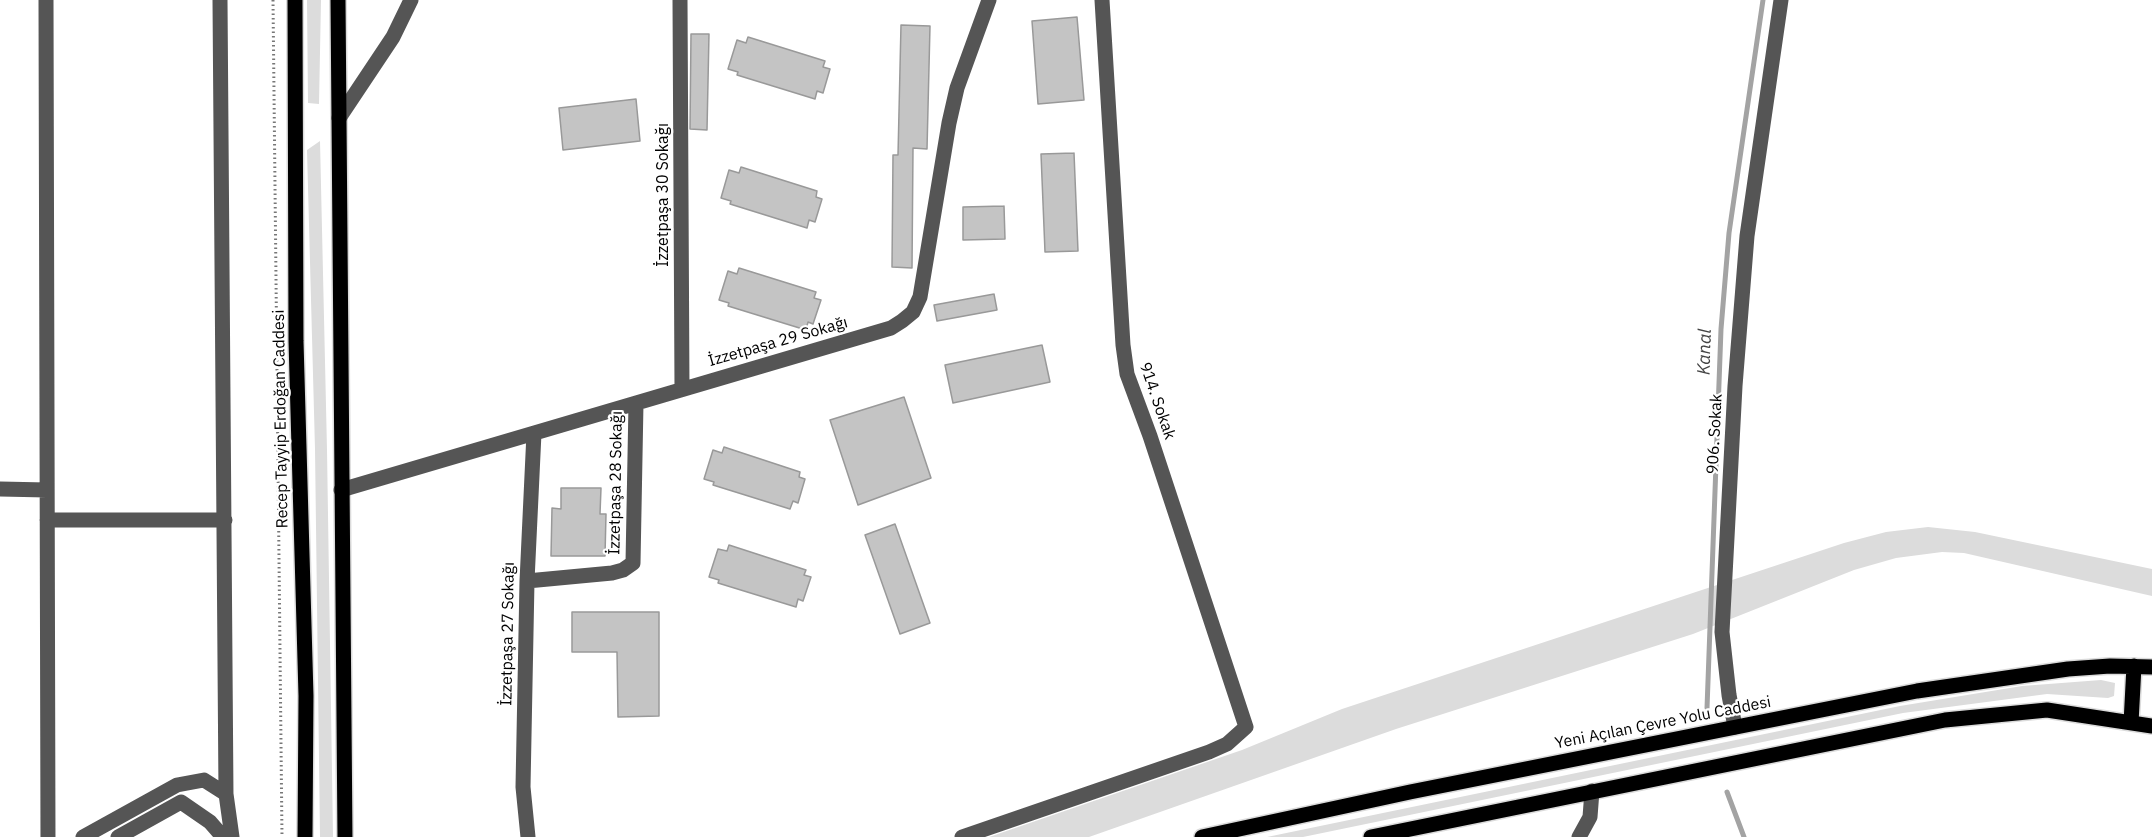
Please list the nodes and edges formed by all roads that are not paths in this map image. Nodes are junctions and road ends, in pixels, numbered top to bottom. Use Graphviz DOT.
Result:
graph roads {
  1 [pos="46,0"];
  2 [pos="220,0"];
  3 [pos="295,0"];
  4 [pos="338,0"];
  5 [pos="411,0"];
  6 [pos="680,0"];
  7 [pos="989,0"];
  8 [pos="1102,0"];
  9 [pos="1781,0"];
  10 [pos="339,118"];
  11 [pos="682,389"];
  12 [pos="636,403"];
  13 [pos="534,433"];
  14 [pos="0,489"];
  15 [pos="47,490"];
  16 [pos="341,490"];
  17 [pos="225,519"];
  18 [pos="47,520"];
  19 [pos="527,581"];
  20 [pos="2134,666"];
  21 [pos="2152,667"];
  22 [pos="2131,723"];
  23 [pos="2152,726"];
  24 [pos="1736,727"];
  25 [pos="1592,791"];
  26 [pos="226,794"];
  27 [pos="48,837"];
  28 [pos="83,837"];
  29 [pos="118,837"];
  30 [pos="223,837"];
  31 [pos="232,837"];
  32 [pos="305,837"];
  33 [pos="345,837"];
  34 [pos="528,837"];
  35 [pos="962,837"];
  36 [pos="1202,837"];
  37 [pos="1371,837"];
  38 [pos="1580,837"];
  1 -- 15 [label="street"];
  2 -- 17 [label="street"];
  3 -- 32 [label="main road, Recep Tayyip Erdoğan Caddesi"];
  4 -- 10 [label="main road"];
  5 -- 10 [label="street"];
  6 -- 11 [label="street, İzzetpaşa 30 Sokağı"];
  7 -- 11 [label="street, İzzetpaşa 29 Sokağı"];
  8 -- 35 [label="street, 914. Sokak"];
  9 -- 24 [label="street, 906. Sokak"];
  10 -- 16 [label="main road"];
  11 -- 12 [label="street, İzzetpaşa 29 Sokağı"];
  12 -- 13 [label="street, İzzetpaşa 29 Sokağı"];
  12 -- 19 [label="street, İzzetpaşa 28 Sokağı"];
  13 -- 16 [label="street, İzzetpaşa 29 Sokağı"];
  13 -- 19 [label="street, İzzetpaşa 27 Sokağı"];
  14 -- 15 [label="street"];
  15 -- 18 [label="street"];
  16 -- 33 [label="main road"];
  17 -- 18 [label="street"];
  17 -- 26 [label="street"];
  18 -- 27 [label="street"];
  19 -- 34 [label="street, İzzetpaşa 27 Sokağı"];
  20 -- 21 [label="main road, Yeni Açılan Çevre Yolu Caddesi"];
  20 -- 22 [label="main road"];
  20 -- 24 [label="main road, Yeni Açılan Çevre Yolu Caddesi"];
  22 -- 23 [label="main road"];
  22 -- 25 [label="main road"];
  24 -- 36 [label="main road, Yeni Açılan Çevre Yolu Caddesi"];
  25 -- 37 [label="main road"];
  25 -- 38 [label="street"];
  26 -- 28 [label="street"];
  26 -- 31 [label="street"];
  29 -- 30 [label="street"];
}
